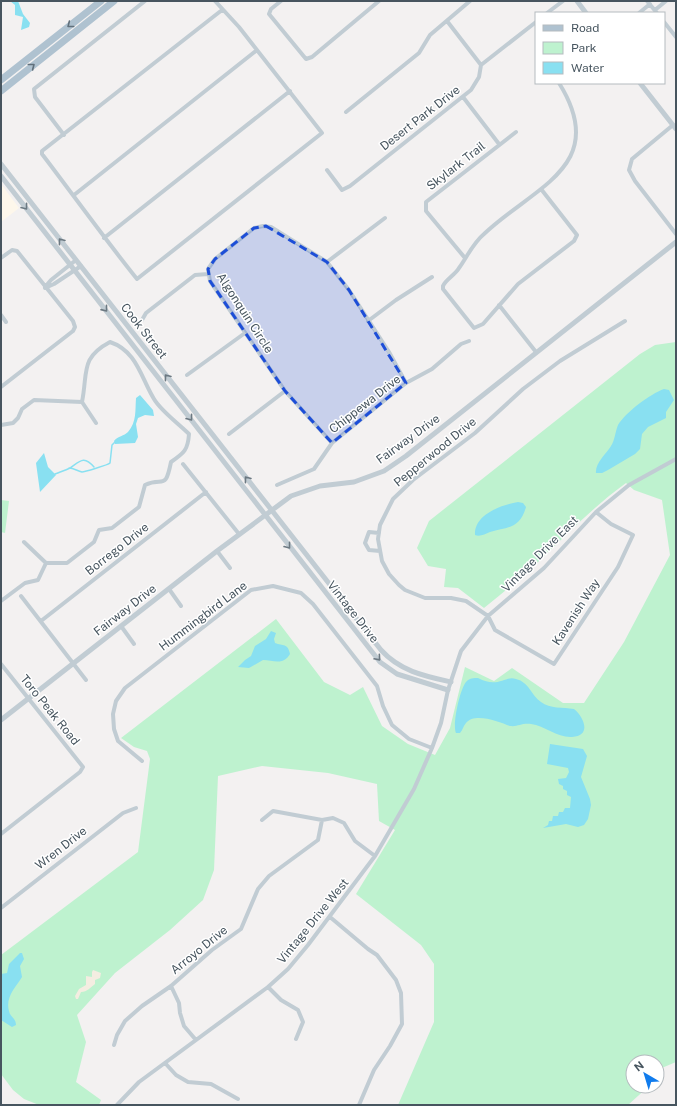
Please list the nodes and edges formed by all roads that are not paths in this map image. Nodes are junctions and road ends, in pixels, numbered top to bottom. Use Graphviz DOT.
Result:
graph roads {
  1 [pos="101,1"];
  2 [pos="114,1"];
  3 [pos="145,1"];
  4 [pos="215,1"];
  5 [pos="281,1"];
  6 [pos="379,1"];
  7 [pos="470,1"];
  8 [pos="563,1"];
  9 [pos="577,1"];
  10 [pos="666,1"];
  11 [pos="648,3"];
  12 [pos="222,10"];
  13 [pos="548,12"];
  14 [pos="585,12"];
  15 [pos="640,12"];
  16 [pos="656,12"];
  17 [pos="446,21"];
  18 [pos="535,23"];
  19 [pos="665,23"];
  20 [pos="676,37"];
  21 [pos="257,50"];
  22 [pos="481,65"];
  23 [pos="1,80"];
  24 [pos="560,84"];
  25 [pos="641,84"];
  26 [pos="1,91"];
  27 [pos="290,91"];
  28 [pos="463,97"];
  29 [pos="346,112"];
  30 [pos="674,127"];
  31 [pos="516,132"];
  32 [pos="64,134"];
  33 [pos="499,144"];
  34 [pos="1,164"];
  35 [pos="327,170"];
  36 [pos="1,176"];
  37 [pos="541,189"];
  38 [pos="74,195"];
  39 [pos="385,218"];
  40 [pos="676,234"];
  41 [pos="104,238"];
  42 [pos="676,242"];
  43 [pos="1,258"];
  44 [pos="465,258"];
  45 [pos="76,260"];
  46 [pos="327,262"];
  47 [pos="70,265"];
  48 [pos="81,266"];
  49 [pos="74,270"];
  50 [pos="208,274"];
  51 [pos="432,277"];
  52 [pos="45,288"];
  53 [pos="499,305"];
  54 [pos="1,315"];
  55 [pos="142,320"];
  56 [pos="368,321"];
  57 [pos="625,321"];
  58 [pos="6,322"];
  59 [pos="245,333"];
  60 [pos="469,341"];
  61 [pos="536,352"];
  62 [pos="187,375"];
  63 [pos="406,383"];
  64 [pos="1,387"];
  65 [pos="285,391"];
  66 [pos="82,402"];
  67 [pos="96,423"];
  68 [pos="1,425"];
  69 [pos="229,434"];
  70 [pos="332,442"];
  71 [pos="676,459"];
  72 [pos="184,464"];
  73 [pos="277,485"];
  74 [pos="206,492"];
  75 [pos="271,510"];
  76 [pos="596,512"];
  77 [pos="265,514"];
  78 [pos="378,533"];
  79 [pos="239,534"];
  80 [pos="24,542"];
  81 [pos="217,551"];
  82 [pos="380,551"];
  83 [pos="46,563"];
  84 [pos="230,568"];
  85 [pos="169,589"];
  86 [pos="21,596"];
  87 [pos="1,601"];
  88 [pos="181,606"];
  89 [pos="488,616"];
  90 [pos="41,621"];
  91 [pos="121,626"];
  92 [pos="134,644"];
  93 [pos="73,663"];
  94 [pos="1,664"];
  95 [pos="86,680"];
  96 [pos="451,682"];
  97 [pos="448,690"];
  98 [pos="28,699"];
  99 [pos="1,720"];
  100 [pos="432,748"];
  101 [pos="142,761"];
  102 [pos="136,808"];
  103 [pos="262,820"];
  104 [pos="322,820"];
  105 [pos="1,834"];
  106 [pos="375,856"];
  107 [pos="1,908"];
  108 [pos="330,917"];
  109 [pos="172,986"];
  110 [pos="268,987"];
  111 [pos="296,1039"];
  112 [pos="196,1040"];
  113 [pos="114,1046"];
  114 [pos="166,1063"];
  115 [pos="238,1099"];
  116 [pos="117,1105"];
  117 [pos="359,1105"];
  1 -- 23 [label="main road, one-way"];
  26 -- 2 [label="main road, one-way"];
  3 -- 32 [label="street"];
  4 -- 12 [label="street"];
  5 -- 6 [label="street"];
  7 -- 17 [label="street"];
  8 -- 13 [label="street"];
  9 -- 14 [label="street"];
  10 -- 16 [label="street"];
  11 -- 15 [label="street"];
  11 -- 16 [label="street"];
  12 -- 21 [label="street"];
  12 -- 32 [label="street"];
  17 -- 22 [label="street"];
  17 -- 29 [label="street"];
  18 -- 22 [label="street"];
  19 -- 20 [label="street"];
  21 -- 27 [label="street"];
  21 -- 38 [label="street"];
  22 -- 28 [label="street, Desert Park Drive"];
  24 -- 37 [label="street"];
  25 -- 30 [label="street"];
  27 -- 41 [label="street"];
  27 -- 41 [label="street"];
  28 -- 33 [label="street"];
  28 -- 35 [label="street, Desert Park Drive"];
  30 -- 40 [label="street"];
  31 -- 33 [label="street, Skylark Trail"];
  32 -- 38 [label="street"];
  33 -- 44 [label="street, Skylark Trail"];
  45 -- 34 [label="street, Cook Street, one-way"];
  36 -- 47 [label="street, Cook Street, one-way"];
  37 -- 44 [label="street"];
  37 -- 53 [label="street"];
  38 -- 41 [label="street"];
  39 -- 46 [label="street"];
  42 -- 61 [label="street, Fairway Drive"];
  43 -- 52 [label="street"];
  44 -- 53 [label="street"];
  45 -- 47 [label="street"];
  45 -- 48 [label="street, Cook Street"];
  46 -- 50 [label="street, Algonquin Circle"];
  46 -- 56 [label="street, Algonquin Circle"];
  47 -- 49 [label="street, Cook Street"];
  47 -- 52 [label="street"];
  48 -- 49 [label="street"];
  75 -- 48 [label="street, Cook Street, one-way"];
  49 -- 52 [label="street"];
  49 -- 77 [label="street, Cook Street, one-way"];
  50 -- 55 [label="street"];
  50 -- 59 [label="street, Algonquin Circle"];
  51 -- 56 [label="street"];
  52 -- 64 [label="street"];
  53 -- 61 [label="street"];
  54 -- 58 [label="street"];
  56 -- 63 [label="street, Algonquin Circle"];
  57 -- 78 [label="street, Pepperwood Drive"];
  59 -- 62 [label="street"];
  59 -- 65 [label="street, Algonquin Circle"];
  60 -- 63 [label="street, Chippewa Drive"];
  61 -- 75 [label="street, Fairway Drive"];
  63 -- 70 [label="street, Chippewa Drive"];
  65 -- 69 [label="street"];
  65 -- 70 [label="street, Algonquin Circle"];
  66 -- 67 [label="street"];
  66 -- 68 [label="street"];
  66 -- 83 [label="street"];
  70 -- 73 [label="street, Chippewa Drive"];
  71 -- 76 [label="street, Vintage Drive East"];
  72 -- 74 [label="street"];
  74 -- 79 [label="street"];
  74 -- 90 [label="street, Borrego Drive"];
  75 -- 77 [label="street, Fairway Drive"];
  75 -- 96 [label="street, Vintage Drive"];
  76 -- 89 [label="street, Vintage Drive East"];
  76 -- 89 [label="street, Kavenish Way"];
  77 -- 79 [label="street, Fairway Drive"];
  77 -- 97 [label="street, Vintage Drive, one-way"];
  78 -- 82 [label="street, Pepperwood Drive"];
  78 -- 82 [label="street"];
  79 -- 81 [label="street, Fairway Drive"];
  80 -- 83 [label="street"];
  81 -- 84 [label="street"];
  81 -- 85 [label="street, Fairway Drive"];
  82 -- 89 [label="street, Pepperwood Drive"];
  83 -- 87 [label="street"];
  85 -- 88 [label="street"];
  85 -- 91 [label="street, Fairway Drive"];
  86 -- 90 [label="street"];
  89 -- 96 [label="street, Vintage Drive East"];
  90 -- 93 [label="street"];
  91 -- 92 [label="street"];
  91 -- 93 [label="street, Fairway Drive"];
  93 -- 95 [label="street"];
  93 -- 98 [label="street, Fairway Drive"];
  94 -- 98 [label="street, Toro Peak Road"];
  96 -- 97 [label="street, Vintage Drive East"];
  97 -- 100 [label="street, Vintage Drive West"];
  98 -- 99 [label="street, Fairway Drive"];
  98 -- 105 [label="street, Toro Peak Road"];
  100 -- 101 [label="street, Hummingbird Lane"];
  100 -- 106 [label="street, Vintage Drive West"];
  102 -- 107 [label="street, Wren Drive"];
  103 -- 104 [label="street"];
  104 -- 106 [label="street"];
  104 -- 109 [label="street, Arroyo Drive"];
  106 -- 108 [label="street, Vintage Drive West"];
  108 -- 110 [label="street, Vintage Drive West"];
  108 -- 117 [label="street"];
  109 -- 112 [label="street"];
  109 -- 113 [label="street, Arroyo Drive"];
  110 -- 111 [label="street"];
  110 -- 112 [label="street, Vintage Drive West"];
  112 -- 114 [label="street, Vintage Drive West"];
  114 -- 115 [label="street"];
  114 -- 116 [label="street, Vintage Drive West"];
}
